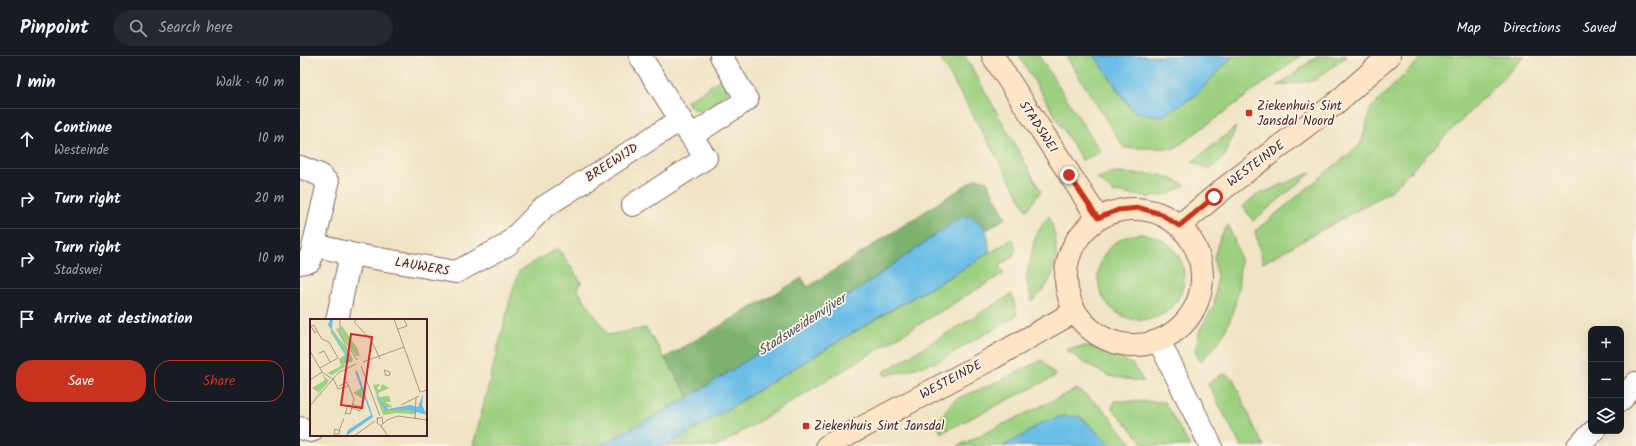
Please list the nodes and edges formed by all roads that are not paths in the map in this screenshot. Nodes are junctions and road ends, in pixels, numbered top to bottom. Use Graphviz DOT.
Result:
graph roads {
  1 [pos="640,56"];
  2 [pos="721,56"];
  3 [pos="993,56"];
  4 [pos="1389,56"];
  5 [pos="685,128"];
  6 [pos="300,167"];
  7 [pos="633,205"];
  8 [pos="544,207"];
  9 [pos="1098,218"];
  10 [pos="1179,226"];
  11 [pos="315,245"];
  12 [pos="351,254"];
  13 [pos="300,263"];
  14 [pos="1074,312"];
  15 [pos="337,319"];
  16 [pos="1159,341"];
  17 [pos="1636,383"];
  18 [pos="1623,398"];
  19 [pos="300,428"];
  20 [pos="310,431"];
  21 [pos="1591,434"];
  22 [pos="827,446"];
  23 [pos="1211,446"];
  24 [pos="1578,446"];
  1 -- 5 [label="street"];
  2 -- 5 [label="street, BREEWIJD"];
  3 -- 9 [label="street, STADSWEI"];
  4 -- 10 [label="street, WESTEINDE"];
  5 -- 7 [label="street"];
  5 -- 8 [label="street, BREEWIJD"];
  6 -- 11 [label="street"];
  8 -- 12 [label="street, LAUWERS"];
  9 -- 10 [label="street"];
  9 -- 14 [label="street"];
  10 -- 16 [label="street"];
  11 -- 12 [label="street, LAUWERS"];
  11 -- 13 [label="street"];
  12 -- 15 [label="street"];
  14 -- 16 [label="street"];
  14 -- 22 [label="street, WESTEINDE"];
  16 -- 23 [label="street"];
  17 -- 18 [label="street"];
  19 -- 20 [label="street"];
  21 -- 24 [label="street"];
}
